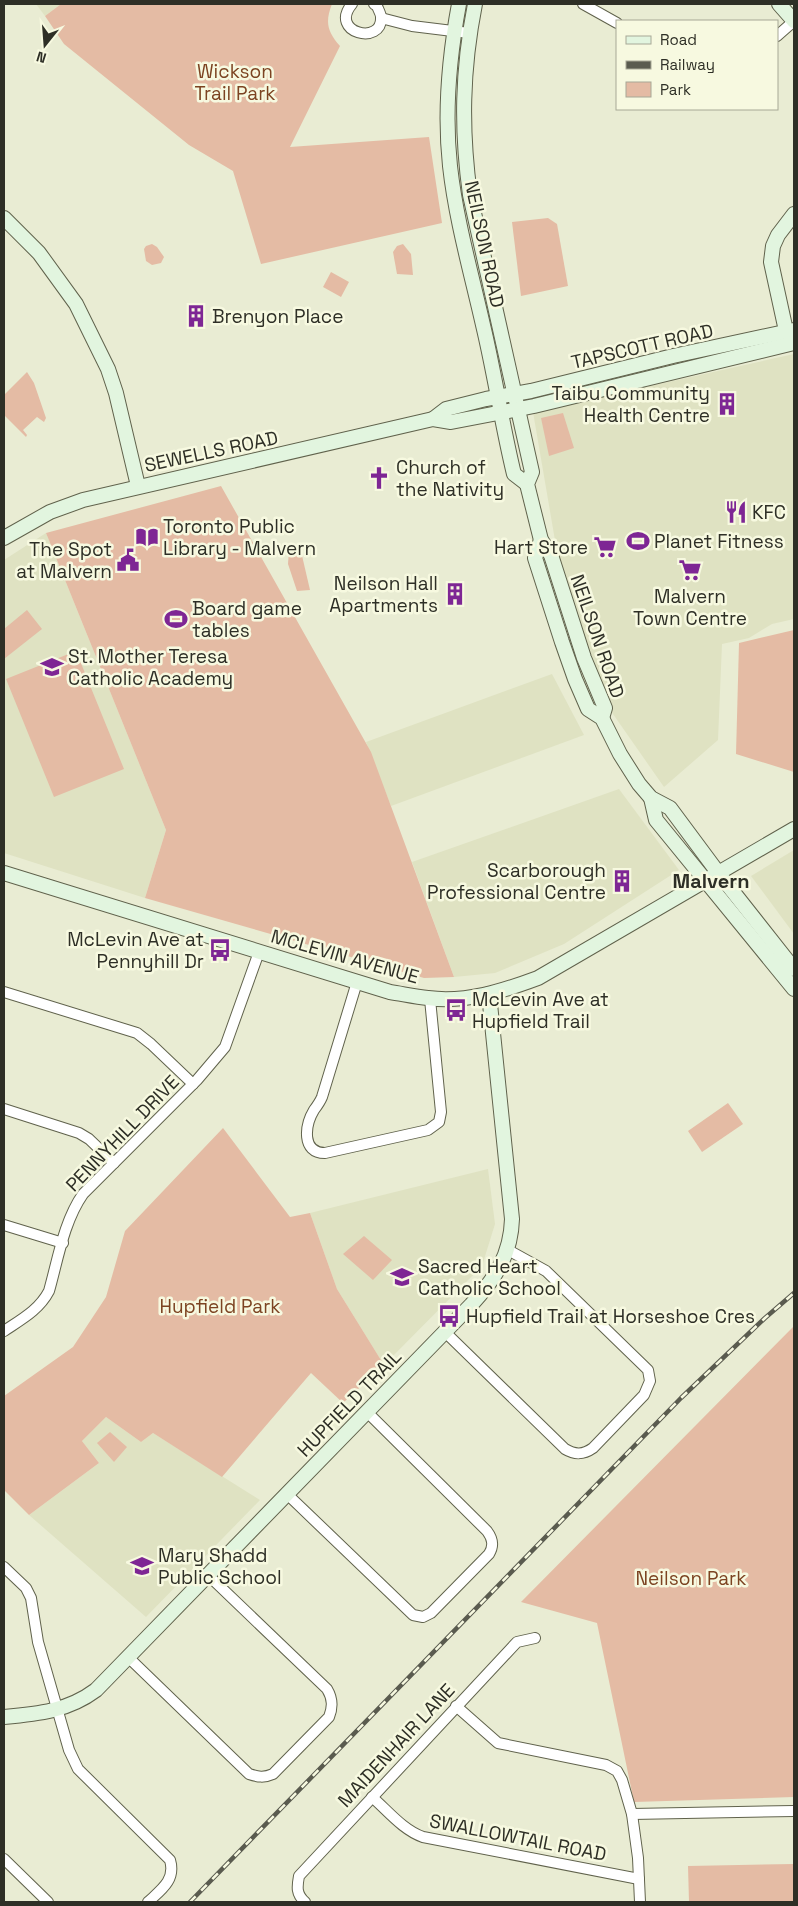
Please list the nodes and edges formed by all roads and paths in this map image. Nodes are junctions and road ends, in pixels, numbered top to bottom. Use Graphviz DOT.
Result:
graph roads {
  1 [pos="352,4"];
  2 [pos="374,4"];
  3 [pos="458,4"];
  4 [pos="475,4"];
  5 [pos="583,4"];
  6 [pos="779,4"];
  7 [pos="382,18"];
  8 [pos="794,21"];
  9 [pos="616,22"];
  10 [pos="454,31"];
  11 [pos="469,33"];
  12 [pos="778,35"];
  13 [pos="794,214"];
  14 [pos="4,218"];
  15 [pos="499,324"];
  16 [pos="484,327"];
  17 [pos="791,338"];
  18 [pos="516,394"];
  19 [pos="498,397"];
  20 [pos="519,409"];
  21 [pos="500,412"];
  22 [pos="432,419"];
  23 [pos="527,484"];
  24 [pos="138,486"];
  25 [pos="4,538"];
  26 [pos="541,540"];
  27 [pos="574,630"];
  28 [pos="560,634"];
  29 [pos="602,718"];
  30 [pos="651,798"];
  31 [pos="794,829"];
  32 [pos="4,873"];
  33 [pos="718,874"];
  34 [pos="706,881"];
  35 [pos="259,952"];
  36 [pos="794,968"];
  37 [pos="357,982"];
  38 [pos="794,990"];
  39 [pos="4,992"];
  40 [pos="489,994"];
  41 [pos="430,998"];
  42 [pos="193,1084"];
  43 [pos="4,1109"];
  44 [pos="114,1163"];
  45 [pos="4,1225"];
  46 [pos="63,1243"];
  47 [pos="508,1250"];
  48 [pos="4,1331"];
  49 [pos="445,1332"];
  50 [pos="367,1412"];
  51 [pos="288,1494"];
  52 [pos="4,1567"];
  53 [pos="208,1575"];
  54 [pos="535,1638"];
  55 [pos="129,1658"];
  56 [pos="456,1706"];
  57 [pos="58,1710"];
  58 [pos="4,1717"];
  59 [pos="372,1797"];
  60 [pos="794,1811"];
  61 [pos="632,1814"];
  62 [pos="4,1859"];
  63 [pos="640,1879"];
  64 [pos="48,1902"];
  65 [pos="148,1902"];
  66 [pos="305,1902"];
  67 [pos="640,1902"];
  1 -- 7 [label="street"];
  2 -- 7 [label="street"];
  3 -- 10 [label="street, NEILSON ROAD"];
  4 -- 11 [label="street, NEILSON ROAD"];
  5 -- 9 [label="street"];
  6 -- 8 [label="street"];
  7 -- 10 [label="street"];
  8 -- 12 [label="street"];
  10 -- 11 [label="street"];
  10 -- 16 [label="street, NEILSON ROAD"];
  11 -- 15 [label="street, NEILSON ROAD"];
  13 -- 17 [label="street"];
  14 -- 24 [label="street"];
  15 -- 16 [label="street"];
  15 -- 18 [label="street, NEILSON ROAD"];
  16 -- 19 [label="street, NEILSON ROAD"];
  17 -- 18 [label="street, TAPSCOTT ROAD"];
  17 -- 20 [label="street, TAPSCOTT ROAD"];
  18 -- 19 [label="street, TAPSCOTT ROAD"];
  18 -- 20 [label="street, NEILSON ROAD"];
  19 -- 21 [label="street, NEILSON ROAD"];
  19 -- 22 [label="street, SEWELLS ROAD"];
  20 -- 21 [label="street, TAPSCOTT ROAD"];
  20 -- 23 [label="street, NEILSON ROAD"];
  21 -- 22 [label="street, SEWELLS ROAD"];
  21 -- 23 [label="street, NEILSON ROAD"];
  22 -- 24 [label="street, SEWELLS ROAD"];
  23 -- 26 [label="street, NEILSON ROAD"];
  24 -- 25 [label="street, SEWELLS ROAD"];
  26 -- 27 [label="street, NEILSON ROAD"];
  26 -- 28 [label="street, NEILSON ROAD"];
  27 -- 28 [label="street"];
  27 -- 29 [label="street, NEILSON ROAD"];
  28 -- 29 [label="street, NEILSON ROAD"];
  29 -- 30 [label="street, NEILSON ROAD"];
  30 -- 33 [label="street, NEILSON ROAD"];
  30 -- 34 [label="street, NEILSON ROAD"];
  31 -- 33 [label="street, MCLEVIN AVENUE"];
  32 -- 35 [label="street, MCLEVIN AVENUE"];
  33 -- 34 [label="street, MCLEVIN AVENUE"];
  33 -- 36 [label="street, NEILSON ROAD"];
  34 -- 38 [label="street, NEILSON ROAD"];
  34 -- 40 [label="street, MCLEVIN AVENUE"];
  35 -- 37 [label="street, MCLEVIN AVENUE"];
  35 -- 42 [label="street, PENNYHILL DRIVE"];
  37 -- 41 [label="street, MCLEVIN AVENUE"];
  37 -- 41 [label="street"];
  39 -- 42 [label="street"];
  40 -- 41 [label="street, MCLEVIN AVENUE"];
  40 -- 47 [label="street, HUPFIELD TRAIL"];
  42 -- 44 [label="street, PENNYHILL DRIVE"];
  43 -- 44 [label="street"];
  44 -- 46 [label="street, PENNYHILL DRIVE"];
  45 -- 46 [label="street"];
  46 -- 48 [label="street, PENNYHILL DRIVE"];
  47 -- 49 [label="street, HUPFIELD TRAIL"];
  47 -- 49 [label="street"];
  49 -- 50 [label="street, HUPFIELD TRAIL"];
  50 -- 51 [label="street, HUPFIELD TRAIL"];
  50 -- 51 [label="street"];
  51 -- 53 [label="street, HUPFIELD TRAIL"];
  52 -- 57 [label="street"];
  53 -- 55 [label="street, HUPFIELD TRAIL"];
  53 -- 55 [label="street"];
  54 -- 56 [label="street, MAIDENHAIR LANE"];
  55 -- 57 [label="street, HUPFIELD TRAIL"];
  56 -- 59 [label="street, MAIDENHAIR LANE"];
  56 -- 61 [label="street"];
  57 -- 58 [label="street, HUPFIELD TRAIL"];
  57 -- 65 [label="street"];
  59 -- 63 [label="street, SWALLOWTAIL ROAD"];
  59 -- 66 [label="street, MAIDENHAIR LANE"];
  60 -- 61 [label="street"];
  61 -- 63 [label="street"];
  62 -- 64 [label="street"];
  63 -- 67 [label="street"];
}
